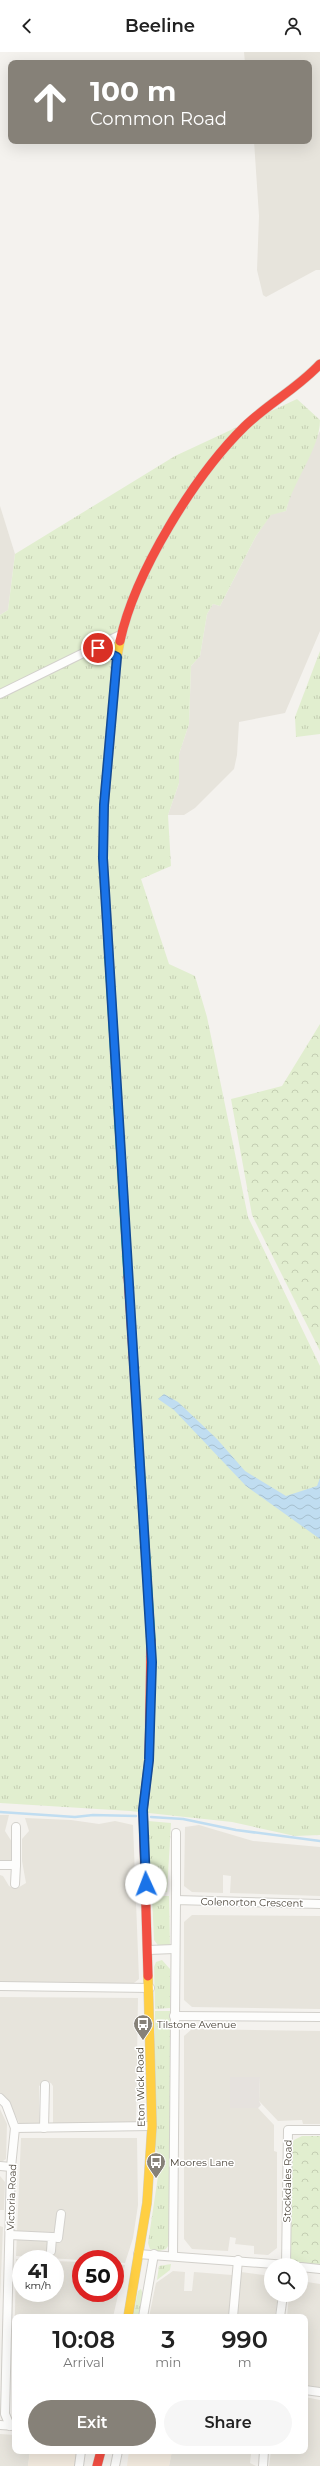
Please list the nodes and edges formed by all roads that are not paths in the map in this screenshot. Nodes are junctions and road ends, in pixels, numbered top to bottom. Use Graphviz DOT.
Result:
graph roads {
  1 [pos="320,364"];
  2 [pos="122,634"];
  3 [pos="98,648"];
  4 [pos="117,657"];
  5 [pos="0,694"];
  6 [pos="16,1827"];
  7 [pos="176,1833"];
  8 [pos="16,1865"];
  9 [pos="0,1866"];
  10 [pos="15,1884"];
  11 [pos="180,1900"];
  12 [pos="320,1904"];
  13 [pos="174,1949"];
  14 [pos="149,1950"];
  15 [pos="0,1986"];
  16 [pos="150,1988"];
  17 [pos="174,2016"];
  18 [pos="320,2017"];
  19 [pos="45,2086"];
  20 [pos="0,2098"];
  21 [pos="152,2126"];
  22 [pos="15,2128"];
  23 [pos="44,2128"];
  24 [pos="320,2130"];
  25 [pos="0,2166"];
  26 [pos="11,2166"];
  27 [pos="61,2214"];
  28 [pos="10,2235"];
  29 [pos="52,2237"];
  30 [pos="51,2250"];
  31 [pos="138,2254"];
  32 [pos="154,2254"];
  33 [pos="173,2256"];
  34 [pos="286,2258"];
  35 [pos="238,2260"];
  36 [pos="264,2263"];
  37 [pos="308,2268"];
  38 [pos="320,2269"];
  39 [pos="282,2302"];
  40 [pos="4,2307"];
  41 [pos="128,2314"];
  42 [pos="144,2314"];
  43 [pos="233,2314"];
  44 [pos="280,2314"];
  45 [pos="308,2390"];
  46 [pos="320,2392"];
  47 [pos="0,2425"];
  48 [pos="12,2425"];
  49 [pos="12,2426"];
  50 [pos="81,2454"];
  51 [pos="100,2454"];
  52 [pos="117,2454"];
  53 [pos="264,2454"];
  54 [pos="79,2466"];
  55 [pos="97,2466"];
  56 [pos="115,2466"];
  57 [pos="263,2466"];
  1 -- 2 [label="main road, Eton Wick Road"];
  2 -- 3 [label="street"];
  2 -- 4 [label="main road, Eton Wick Road"];
  3 -- 4 [label="street"];
  3 -- 5 [label="street"];
  4 -- 14 [label="main road, Eton Wick Road"];
  6 -- 8 [label="street"];
  7 -- 11 [label="street"];
  8 -- 9 [label="street"];
  8 -- 10 [label="street"];
  11 -- 12 [label="street, Colenorton Crescent"];
  11 -- 13 [label="street"];
  13 -- 14 [label="street"];
  13 -- 17 [label="street"];
  14 -- 16 [label="main road, Eton Wick Road"];
  15 -- 16 [label="street"];
  16 -- 21 [label="main road, Eton Wick Road"];
  17 -- 18 [label="street"];
  17 -- 33 [label="street"];
  19 -- 23 [label="street"];
  20 -- 22 [label="street"];
  21 -- 23 [label="street"];
  21 -- 31 [label="main road, Eton Wick Road"];
  22 -- 23 [label="street"];
  22 -- 26 [label="street, Victoria Road"];
  24 -- 34 [label="street, Stockdales Road"];
  25 -- 26 [label="street"];
  26 -- 28 [label="street, Victoria Road"];
  27 -- 29 [label="street"];
  28 -- 29 [label="street"];
  28 -- 40 [label="street, Victoria Road"];
  29 -- 30 [label="street"];
  31 -- 32 [label="street"];
  31 -- 41 [label="main road, Eton Wick Road"];
  32 -- 33 [label="street"];
  32 -- 42 [label="street"];
  33 -- 35 [label="street"];
  35 -- 36 [label="street"];
  35 -- 43 [label="street"];
  37 -- 38 [label="street"];
  39 -- 44 [label="street"];
  40 -- 48 [label="street, Victoria Road"];
  45 -- 46 [label="street"];
  47 -- 49 [label="street"];
  50 -- 54 [label="street"];
  51 -- 55 [label="main road"];
  52 -- 56 [label="street"];
  53 -- 57 [label="street"];
}
